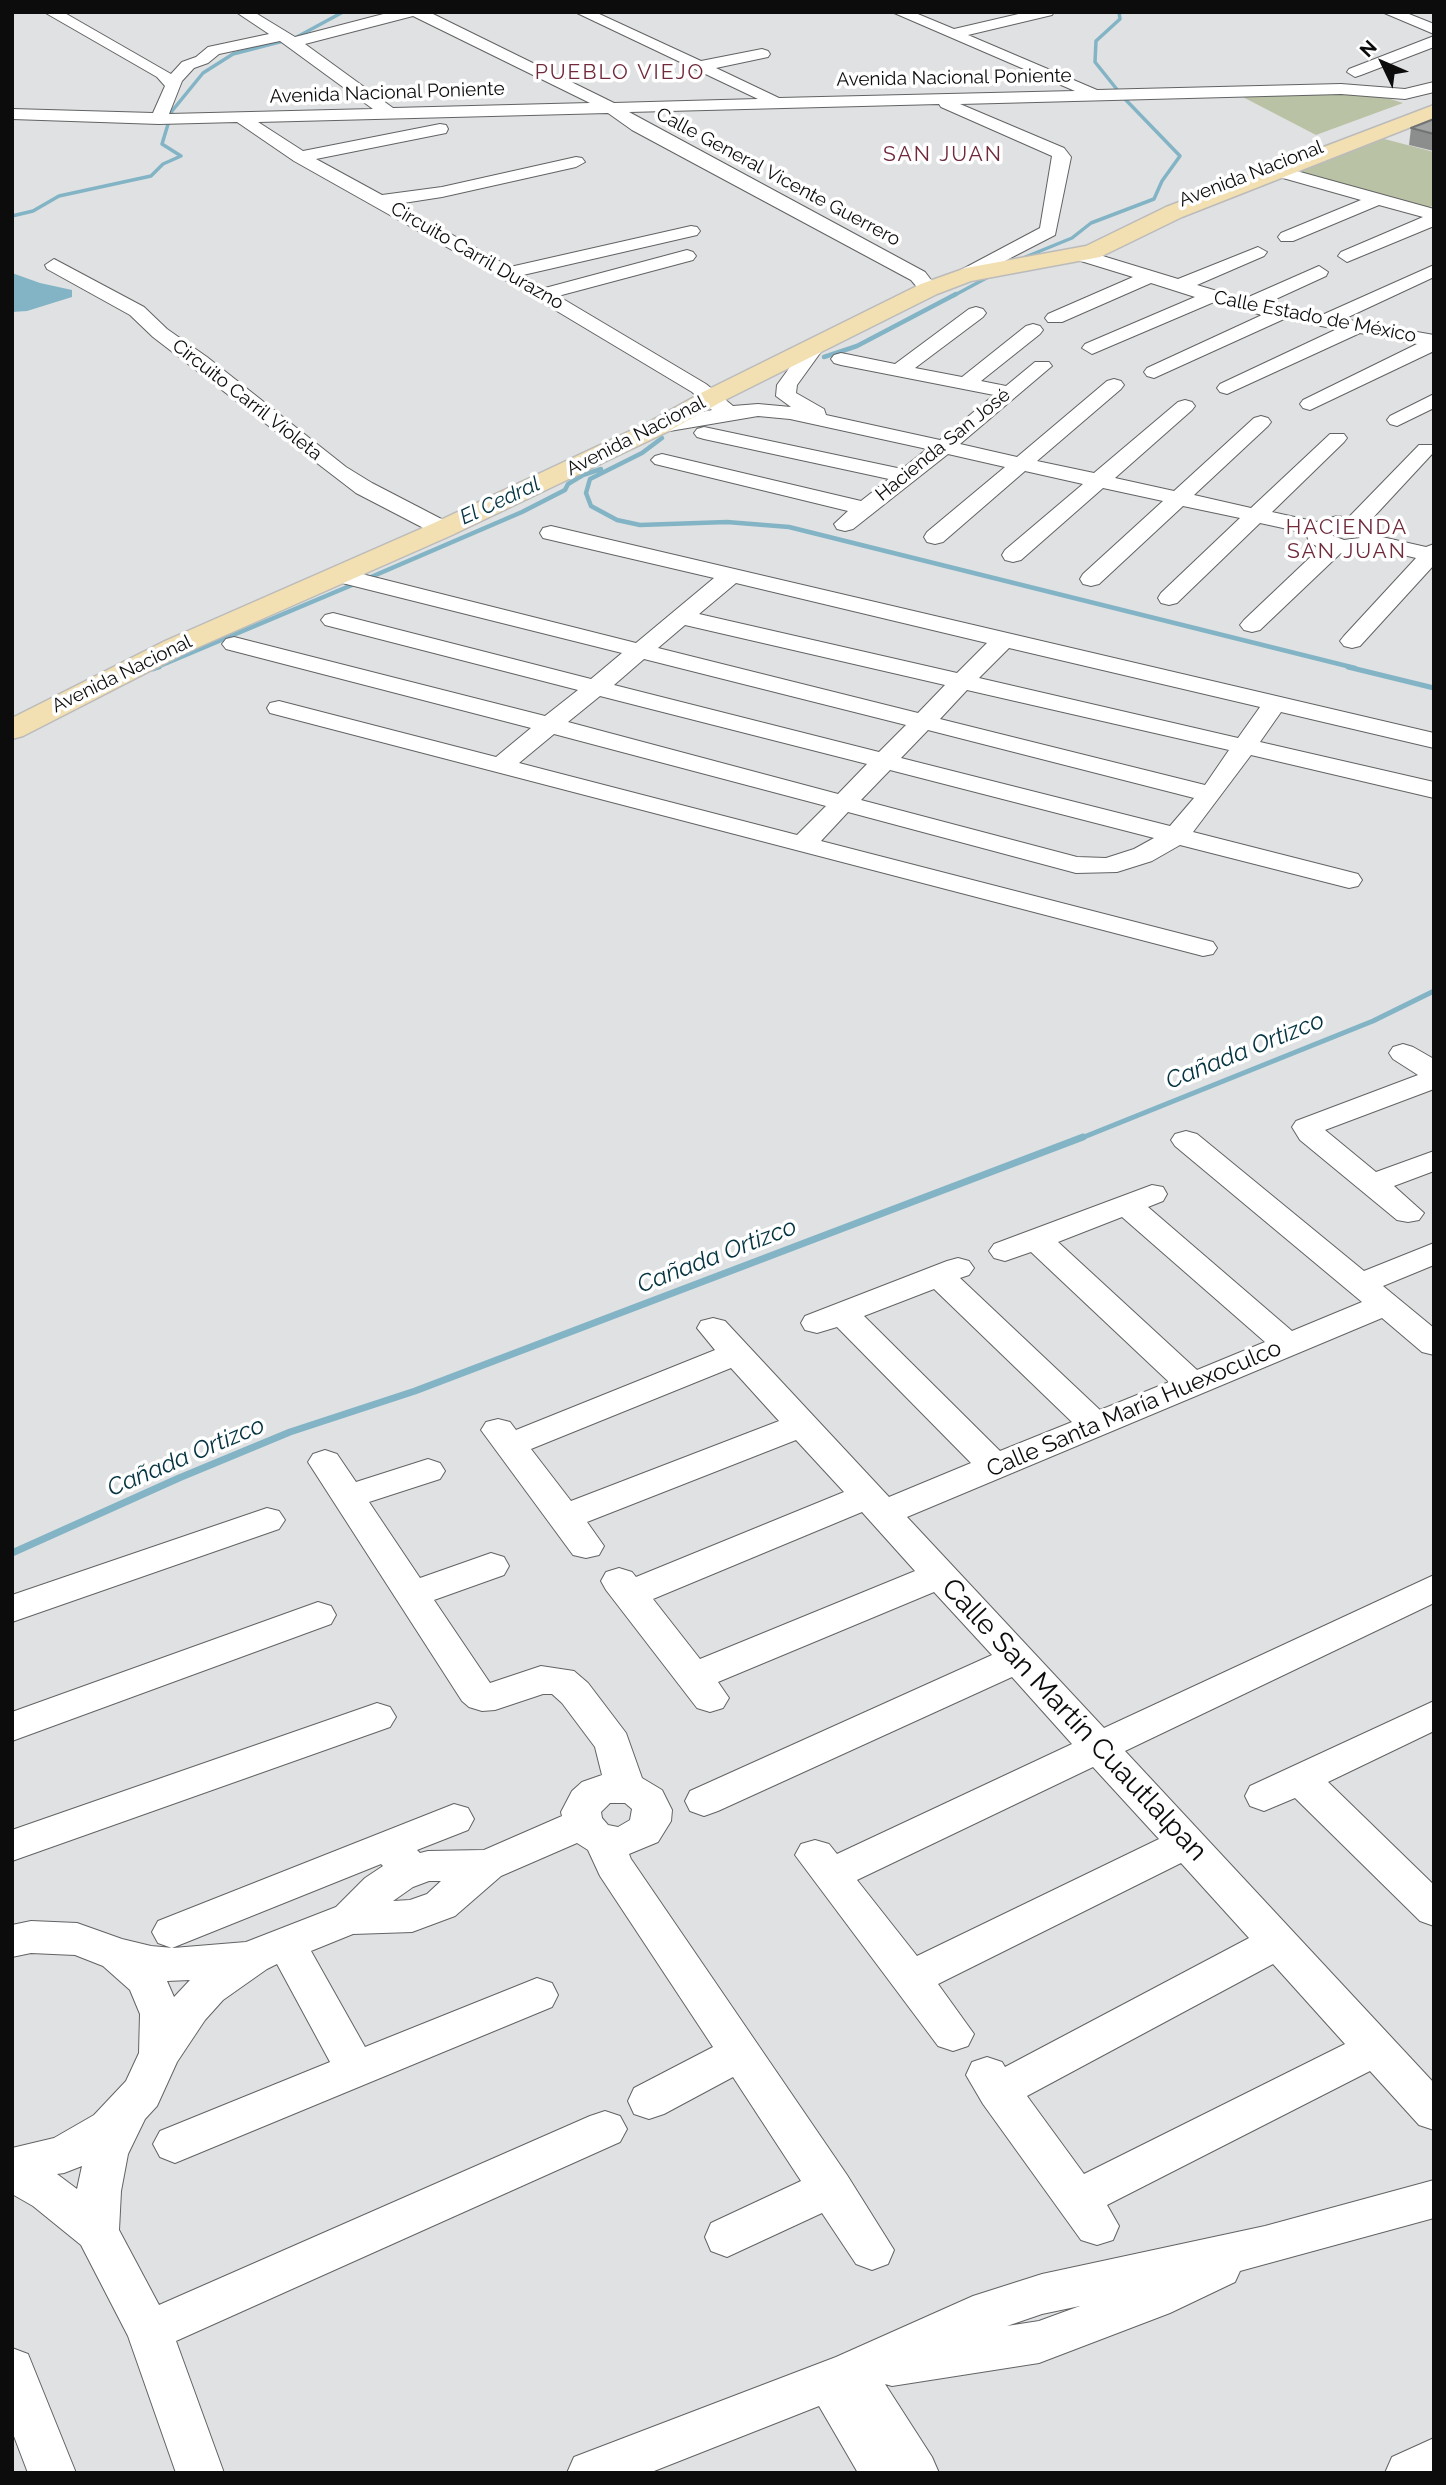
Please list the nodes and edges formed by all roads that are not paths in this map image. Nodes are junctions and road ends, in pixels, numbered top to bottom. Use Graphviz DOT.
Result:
graph roads {
  1 [pos="51,12"];
  2 [pos="243,12"];
  3 [pos="410,12"];
  4 [pos="417,12"];
  5 [pos="582,12"];
  6 [pos="899,12"];
  7 [pos="1047,12"];
  8 [pos="1389,12"];
  9 [pos="1434,29"];
  10 [pos="953,34"];
  11 [pos="287,39"];
  12 [pos="1434,41"];
  13 [pos="762,54"];
  14 [pos="700,66"];
  15 [pos="173,86"];
  16 [pos="1434,87"];
  17 [pos="1360,91"];
  18 [pos="1100,95"];
  19 [pos="937,99"];
  20 [pos="779,103"];
  21 [pos="612,108"];
  22 [pos="1431,112"];
  23 [pos="12,114"];
  24 [pos="390,114"];
  25 [pos="241,118"];
  26 [pos="159,120"];
  27 [pos="440,129"];
  28 [pos="300,158"];
  29 [pos="576,162"];
  30 [pos="1271,169"];
  31 [pos="1382,200"];
  32 [pos="380,201"];
  33 [pos="1434,217"];
  34 [pos="691,231"];
  35 [pos="1287,237"];
  36 [pos="1108,243"];
  37 [pos="1258,252"];
  38 [pos="1077,254"];
  39 [pos="687,256"];
  40 [pos="1347,256"];
  41 [pos="54,265"];
  42 [pos="1118,267"];
  43 [pos="1434,270"];
  44 [pos="1319,272"];
  45 [pos="508,273"];
  46 [pos="966,275"];
  47 [pos="1149,276"];
  48 [pos="1179,286"];
  49 [pos="929,289"];
  50 [pos="543,294"];
  51 [pos="1210,297"];
  52 [pos="1245,306"];
  53 [pos="976,313"];
  54 [pos="1281,313"];
  55 [pos="1055,318"];
  56 [pos="1326,320"];
  57 [pos="1434,321"];
  58 [pos="1359,326"];
  59 [pos="1033,330"];
  60 [pos="1405,335"];
  61 [pos="1434,342"];
  62 [pos="1092,348"];
  63 [pos="813,349"];
  64 [pos="841,359"];
  65 [pos="1042,366"];
  66 [pos="899,370"];
  67 [pos="1154,372"];
  68 [pos="749,380"];
  69 [pos="965,384"];
  70 [pos="1114,385"];
  71 [pos="1227,388"];
  72 [pos="787,390"];
  73 [pos="1008,392"];
  74 [pos="1434,401"];
  75 [pos="1310,404"];
  76 [pos="720,405"];
  77 [pos="1185,406"];
  78 [pos="758,410"];
  79 [pos="1396,420"];
  80 [pos="1261,422"];
  81 [pos="841,423"];
  82 [pos="704,433"];
  83 [pos="1337,438"];
  84 [pos="945,446"];
  85 [pos="1426,449"];
  86 [pos="662,460"];
  87 [pos="1024,464"];
  88 [pos="905,476"];
  89 [pos="1101,481"];
  90 [pos="1179,498"];
  91 [pos="864,508"];
  92 [pos="1257,516"];
  93 [pos="845,524"];
  94 [pos="1354,525"];
  95 [pos="443,529"];
  96 [pos="1318,529"];
  97 [pos="551,533"];
  98 [pos="935,537"];
  99 [pos="1371,541"];
  100 [pos="1335,546"];
  101 [pos="1433,553"];
  102 [pos="1013,555"];
  103 [pos="338,575"];
  104 [pos="732,575"];
  105 [pos="1091,579"];
  106 [pos="1169,598"];
  107 [pos="453,605"];
  108 [pos="681,617"];
  109 [pos="333,621"];
  110 [pos="1252,625"];
  111 [pos="1004,639"];
  112 [pos="597,640"];
  113 [pos="1352,641"];
  114 [pos="234,644"];
  115 [pos="640,651"];
  116 [pos="384,657"];
  117 [pos="555,677"];
  118 [pos="962,681"];
  119 [pos="596,688"];
  120 [pos="1275,703"];
  121 [pos="279,708"];
  122 [pos="923,722"];
  123 [pos="550,725"];
  124 [pos="12,730"];
  125 [pos="1434,741"];
  126 [pos="1245,746"];
  127 [pos="884,761"];
  128 [pos="500,766"];
  129 [pos="1434,790"];
  130 [pos="1211,794"];
  131 [pos="843,803"];
  132 [pos="1176,836"];
  133 [pos="803,844"];
  134 [pos="1349,880"];
  135 [pos="1203,948"];
  136 [pos="1403,1053"];
  137 [pos="1434,1072"];
  138 [pos="1434,1079"];
  139 [pos="1186,1140"];
  140 [pos="1434,1160"];
  141 [pos="1374,1183"];
  142 [pos="1408,1213"];
  143 [pos="1036,1239"];
  144 [pos="1005,1251"];
  145 [pos="1434,1253"];
  146 [pos="1372,1295"];
  147 [pos="1288,1345"];
  148 [pos="1434,1345"];
  149 [pos="1193,1385"];
  150 [pos="802,1424"];
  151 [pos="1095,1425"];
  152 [pos="325,1462"];
  153 [pos="995,1467"];
  154 [pos="428,1471"];
  155 [pos="348,1497"];
  156 [pos="875,1504"];
  157 [pos="564,1517"];
  158 [pos="267,1520"];
  159 [pos="586,1546"];
  160 [pos="491,1566"];
  161 [pos="940,1575"];
  162 [pos="1434,1588"];
  163 [pos="412,1594"];
  164 [pos="12,1609"];
  165 [pos="318,1615"];
  166 [pos="1017,1659"];
  167 [pos="377,1717"];
  168 [pos="12,1727"];
  169 [pos="1427,1729"];
  170 [pos="1098,1747"];
  171 [pos="1300,1779"];
  172 [pos="625,1787"];
  173 [pos="1264,1796"];
  174 [pos="704,1801"];
  175 [pos="454,1819"];
  176 [pos="594,1832"];
  177 [pos="1187,1843"];
  178 [pos="12,1846"];
  179 [pos="400,1858"];
  180 [pos="487,1865"];
  181 [pos="1434,1910"];
  182 [pos="350,1918"];
  183 [pos="172,1932"];
  184 [pos="19,1935"];
  185 [pos="1278,1942"];
  186 [pos="269,1950"];
  187 [pos="117,1954"];
  188 [pos="909,1979"];
  189 [pos="537,1995"];
  190 [pos="953,2034"];
  191 [pos="1376,2048"];
  192 [pos="160,2053"];
  193 [pos="740,2053"];
  194 [pos="356,2070"];
  195 [pos="649,2101"];
  196 [pos="128,2108"];
  197 [pos="1434,2112"];
  198 [pos="605,2129"];
  199 [pos="175,2144"];
  200 [pos="12,2167"];
  201 [pos="12,2175"];
  202 [pos="831,2188"];
  203 [pos="1434,2199"];
  204 [pos="97,2231"];
  205 [pos="727,2236"];
  206 [pos="872,2250"];
  207 [pos="149,2331"];
  208 [pos="12,2369"];
  209 [pos="841,2376"];
  210 [pos="1434,2460"];
  211 [pos="590,2471"];
  212 [pos="52,2473"];
  213 [pos="200,2473"];
  214 [pos="885,2473"];
  215 [pos="915,2473"];
  216 [pos="1409,2473"];
  1 -- 15 [label="street"];
  2 -- 11 [label="street"];
  3 -- 11 [label="street"];
  4 -- 21 [label="street, Calle General Vicente Guerrero"];
  5 -- 14 [label="street"];
  6 -- 10 [label="street"];
  7 -- 10 [label="street"];
  8 -- 9 [label="street"];
  10 -- 18 [label="street"];
  11 -- 15 [label="street"];
  11 -- 24 [label="street"];
  12 -- 17 [label="street"];
  13 -- 14 [label="street"];
  14 -- 20 [label="street"];
  15 -- 26 [label="street"];
  16 -- 17 [label="street"];
  17 -- 18 [label="street, Avenida Nacional Poniente"];
  18 -- 19 [label="street, Avenida Nacional Poniente"];
  19 -- 20 [label="street, Avenida Nacional Poniente"];
  19 -- 46 [label="street"];
  20 -- 21 [label="street, Avenida Nacional Poniente"];
  21 -- 24 [label="street, Avenida Nacional Poniente"];
  21 -- 49 [label="street, Calle General Vicente Guerrero"];
  22 -- 30 [label="main road, Avenida Nacional"];
  23 -- 26 [label="street, Avenida Nacional Poniente"];
  24 -- 25 [label="street, Avenida Nacional Poniente"];
  25 -- 26 [label="street, Avenida Nacional Poniente"];
  25 -- 28 [label="street, Circuito Carril Durazno"];
  27 -- 28 [label="street"];
  28 -- 32 [label="street, Circuito Carril Durazno"];
  29 -- 32 [label="street"];
  30 -- 31 [label="street"];
  30 -- 36 [label="main road, Avenida Nacional"];
  30 -- 38 [label="main road, Avenida Nacional"];
  31 -- 33 [label="street"];
  31 -- 35 [label="street"];
  32 -- 45 [label="street, Circuito Carril Durazno"];
  33 -- 40 [label="street"];
  34 -- 45 [label="street"];
  36 -- 38 [label="main road, Avenida Nacional"];
  36 -- 42 [label="main road"];
  37 -- 48 [label="street"];
  38 -- 42 [label="street, Calle Estado de México"];
  38 -- 46 [label="main road, Avenida Nacional"];
  39 -- 50 [label="street"];
  41 -- 95 [label="street, Circuito Carril Violeta"];
  42 -- 47 [label="street, Calle Estado de México"];
  43 -- 56 [label="street"];
  44 -- 52 [label="street"];
  45 -- 50 [label="street, Circuito Carril Durazno"];
  46 -- 49 [label="main road, Avenida Nacional"];
  47 -- 48 [label="street, Calle Estado de México"];
  47 -- 55 [label="street"];
  48 -- 51 [label="street, Calle Estado de México"];
  49 -- 63 [label="main road, Avenida Nacional"];
  50 -- 76 [label="street, Circuito Carril Durazno"];
  51 -- 52 [label="street, Calle Estado de México"];
  51 -- 62 [label="street"];
  52 -- 54 [label="street, Calle Estado de México"];
  53 -- 66 [label="street"];
  54 -- 56 [label="street, Calle Estado de México"];
  54 -- 67 [label="street"];
  56 -- 58 [label="street, Calle Estado de México"];
  57 -- 60 [label="street"];
  58 -- 60 [label="street, Calle Estado de México"];
  58 -- 71 [label="street"];
  59 -- 69 [label="street"];
  60 -- 61 [label="street, Calle Estado de México"];
  61 -- 75 [label="street"];
  63 -- 68 [label="main road, Avenida Nacional"];
  63 -- 72 [label="street"];
  64 -- 66 [label="street"];
  65 -- 73 [label="street, Hacienda San José"];
  66 -- 69 [label="street"];
  68 -- 72 [label="street"];
  68 -- 76 [label="main road, Avenida Nacional"];
  69 -- 73 [label="street"];
  70 -- 87 [label="street"];
  72 -- 78 [label="street"];
  72 -- 81 [label="street"];
  73 -- 84 [label="street, Hacienda San José"];
  74 -- 79 [label="street"];
  76 -- 78 [label="street"];
  76 -- 95 [label="main road, Avenida Nacional"];
  77 -- 89 [label="street"];
  78 -- 81 [label="street"];
  80 -- 90 [label="street"];
  81 -- 84 [label="street"];
  82 -- 88 [label="street"];
  83 -- 92 [label="street"];
  84 -- 87 [label="street"];
  84 -- 88 [label="street, Hacienda San José"];
  85 -- 94 [label="street"];
  86 -- 91 [label="street"];
  87 -- 89 [label="street"];
  87 -- 98 [label="street"];
  88 -- 91 [label="street, Hacienda San José"];
  89 -- 90 [label="street"];
  89 -- 102 [label="street"];
  90 -- 92 [label="street"];
  90 -- 105 [label="street"];
  91 -- 93 [label="street, Hacienda San José"];
  92 -- 96 [label="street"];
  92 -- 106 [label="street"];
  94 -- 96 [label="street"];
  94 -- 99 [label="street"];
  95 -- 103 [label="main road, Avenida Nacional"];
  96 -- 100 [label="street"];
  97 -- 104 [label="street"];
  99 -- 100 [label="street"];
  99 -- 101 [label="street"];
  100 -- 110 [label="street"];
  101 -- 113 [label="street"];
  103 -- 107 [label="street"];
  103 -- 124 [label="main road, Avenida Nacional"];
  104 -- 108 [label="street"];
  104 -- 111 [label="street"];
  107 -- 112 [label="street"];
  107 -- 116 [label="street"];
  108 -- 115 [label="street"];
  108 -- 118 [label="street"];
  109 -- 116 [label="street"];
  111 -- 118 [label="street"];
  111 -- 120 [label="street"];
  112 -- 115 [label="street"];
  112 -- 117 [label="street"];
  114 -- 116 [label="street"];
  115 -- 119 [label="street"];
  115 -- 122 [label="street"];
  116 -- 117 [label="street"];
  116 -- 123 [label="street"];
  117 -- 119 [label="street"];
  118 -- 122 [label="street"];
  118 -- 126 [label="street"];
  119 -- 123 [label="street"];
  119 -- 127 [label="street"];
  120 -- 125 [label="street"];
  120 -- 126 [label="street"];
  121 -- 128 [label="street"];
  122 -- 127 [label="street"];
  122 -- 130 [label="street"];
  123 -- 128 [label="street"];
  123 -- 131 [label="street"];
  126 -- 129 [label="street"];
  126 -- 130 [label="street"];
  127 -- 131 [label="street"];
  127 -- 132 [label="street"];
  128 -- 133 [label="street"];
  130 -- 132 [label="street"];
  131 -- 132 [label="street"];
  131 -- 133 [label="street"];
  132 -- 134 [label="street"];
  133 -- 135 [label="street"];
  136 -- 137 [label="street"];
  138 -- 141 [label="street"];
  139 -- 146 [label="street"];
  140 -- 141 [label="street"];
  141 -- 142 [label="street"];
  143 -- 144 [label="street"];
  143 -- 147 [label="street"];
  143 -- 149 [label="street"];
  145 -- 146 [label="street, Calle Santa María Huexoculco"];
  146 -- 147 [label="street, Calle Santa María Huexoculco"];
  146 -- 148 [label="street"];
  147 -- 149 [label="street, Calle Santa María Huexoculco"];
  149 -- 151 [label="street, Calle Santa María Huexoculco"];
  150 -- 156 [label="street, Calle San Martín Cuautlalpan"];
  150 -- 157 [label="street"];
  150 -- 157 [label="street, Calle San Martín Cuautlalpan"];
  151 -- 153 [label="street, Calle Santa María Huexoculco"];
  151 -- 153 [label="street"];
  152 -- 155 [label="street"];
  153 -- 156 [label="street, Calle Santa María Huexoculco"];
  154 -- 155 [label="street"];
  155 -- 163 [label="street"];
  156 -- 161 [label="street, Calle San Martín Cuautlalpan"];
  156 -- 161 [label="street, Calle Santa María Huexoculco"];
  157 -- 159 [label="street"];
  158 -- 164 [label="street"];
  160 -- 163 [label="street"];
  161 -- 166 [label="street, Calle San Martín Cuautlalpan"];
  162 -- 170 [label="street"];
  163 -- 172 [label="street"];
  165 -- 168 [label="street"];
  166 -- 170 [label="street, Calle San Martín Cuautlalpan"];
  166 -- 174 [label="street"];
  167 -- 178 [label="street"];
  169 -- 171 [label="street"];
  170 -- 177 [label="street, Calle San Martín Cuautlalpan"];
  170 -- 188 [label="street"];
  171 -- 173 [label="street"];
  171 -- 181 [label="street"];
  172 -- 176 [label="street"];
  172 -- 176 [label="street"];
  175 -- 179 [label="street"];
  176 -- 180 [label="street"];
  176 -- 193 [label="street"];
  177 -- 185 [label="street, Calle San Martín Cuautlalpan"];
  177 -- 188 [label="street"];
  179 -- 180 [label="street"];
  179 -- 182 [label="street"];
  179 -- 183 [label="street"];
  180 -- 182 [label="street"];
  182 -- 186 [label="street"];
  184 -- 187 [label="street"];
  185 -- 191 [label="street, Calle San Martín Cuautlalpan"];
  185 -- 191 [label="street"];
  186 -- 187 [label="street"];
  186 -- 192 [label="street"];
  186 -- 194 [label="street"];
  187 -- 192 [label="street"];
  188 -- 190 [label="street"];
  189 -- 194 [label="street"];
  191 -- 197 [label="street, Calle San Martín Cuautlalpan"];
  192 -- 196 [label="street"];
  193 -- 195 [label="street"];
  193 -- 202 [label="street"];
  194 -- 199 [label="street"];
  196 -- 200 [label="street"];
  196 -- 204 [label="street"];
  198 -- 207 [label="street"];
  201 -- 204 [label="street"];
  202 -- 205 [label="street"];
  202 -- 206 [label="street"];
  203 -- 209 [label="street"];
  204 -- 207 [label="street"];
  207 -- 213 [label="street"];
  208 -- 212 [label="street"];
  209 -- 211 [label="street"];
  209 -- 214 [label="street"];
  209 -- 215 [label="street"];
  210 -- 216 [label="street"];
}
